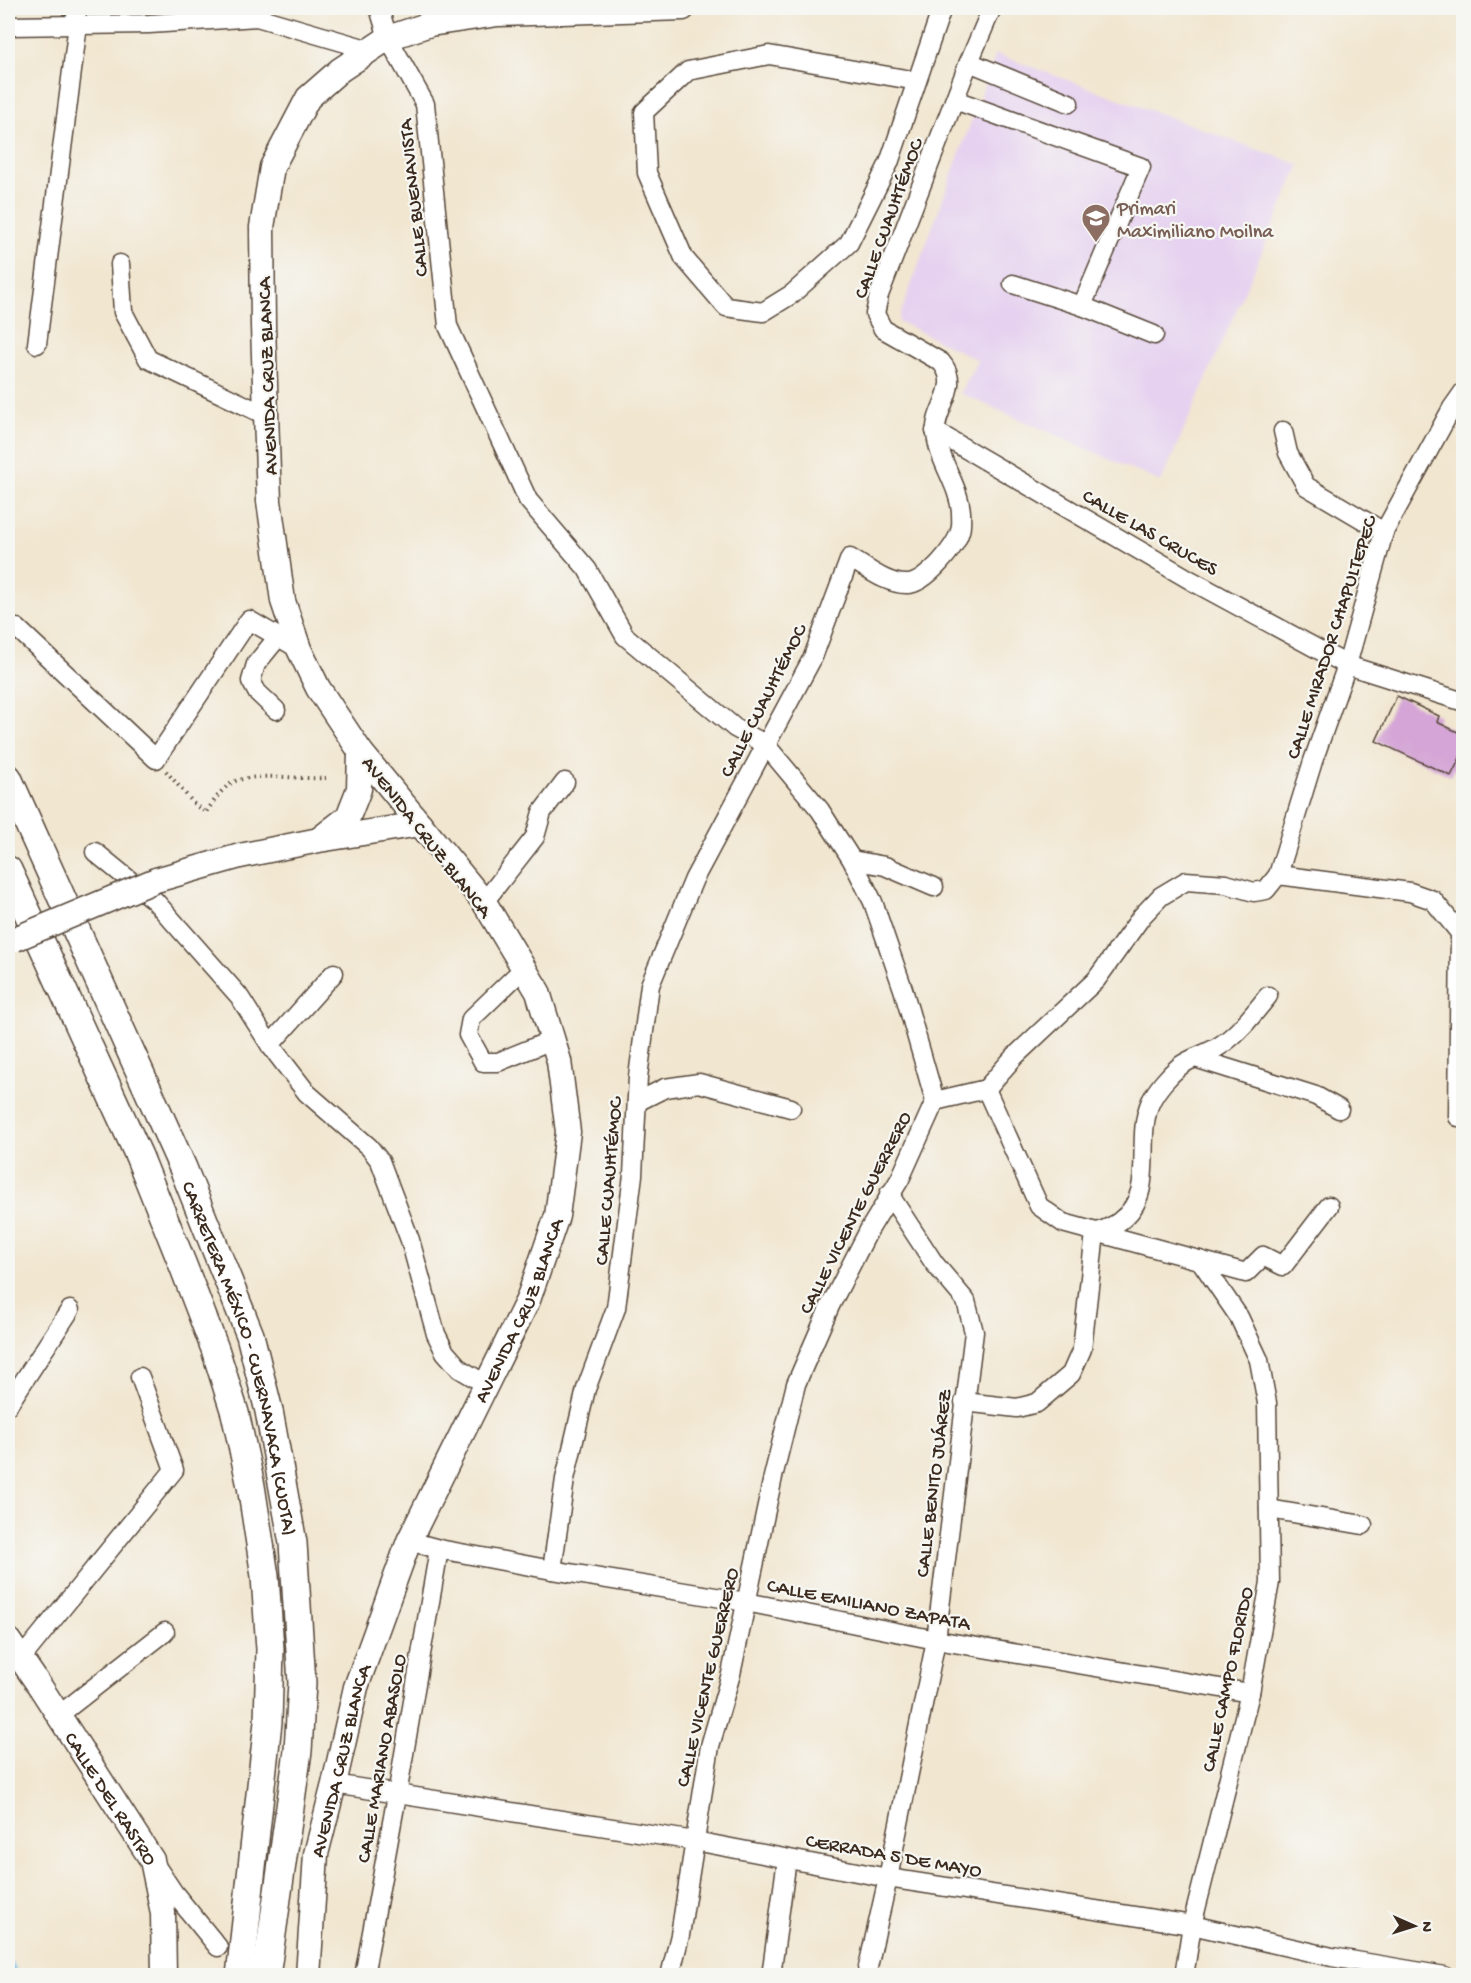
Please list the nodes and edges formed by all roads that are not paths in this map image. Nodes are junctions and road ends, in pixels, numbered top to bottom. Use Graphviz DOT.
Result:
graph roads {
  1 [pos="234,8"];
  2 [pos="380,8"];
  3 [pos="683,8"];
  4 [pos="942,8"];
  5 [pos="992,8"];
  6 [pos="530,10"];
  7 [pos="76,16"];
  8 [pos="257,17"];
  9 [pos="11,21"];
  10 [pos="379,44"];
  11 [pos="969,62"];
  12 [pos="917,81"];
  13 [pos="955,100"];
  14 [pos="1069,103"];
  15 [pos="120,264"];
  16 [pos="1013,284"];
  17 [pos="1082,306"];
  18 [pos="448,326"];
  19 [pos="1154,335"];
  20 [pos="37,344"];
  21 [pos="1464,391"];
  22 [pos="1458,410"];
  23 [pos="267,416"];
  24 [pos="935,431"];
  25 [pos="1283,431"];
  26 [pos="1384,532"];
  27 [pos="16,628"];
  28 [pos="278,637"];
  29 [pos="299,649"];
  30 [pos="1347,665"];
  31 [pos="1464,702"];
  32 [pos="276,710"];
  33 [pos="765,744"];
  34 [pos="360,751"];
  35 [pos="8,778"];
  36 [pos="565,783"];
  37 [pos="420,824"];
  38 [pos="319,840"];
  39 [pos="95,852"];
  40 [pos="852,860"];
  41 [pos="8,870"];
  42 [pos="1278,875"];
  43 [pos="934,887"];
  44 [pos="155,890"];
  45 [pos="484,902"];
  46 [pos="11,942"];
  47 [pos="524,968"];
  48 [pos="334,973"];
  49 [pos="1268,996"];
  50 [pos="552,1040"];
  51 [pos="270,1045"];
  52 [pos="1195,1058"];
  53 [pos="986,1089"];
  54 [pos="935,1101"];
  55 [pos="637,1102"];
  56 [pos="791,1108"];
  57 [pos="1339,1109"];
  58 [pos="1458,1117"];
  59 [pos="890,1194"];
  60 [pos="1329,1206"];
  61 [pos="1095,1233"];
  62 [pos="1200,1260"];
  63 [pos="69,1310"];
  64 [pos="140,1377"];
  65 [pos="488,1385"];
  66 [pos="964,1402"];
  67 [pos="8,1405"];
  68 [pos="1269,1509"];
  69 [pos="1363,1525"];
  70 [pos="409,1541"];
  71 [pos="439,1549"];
  72 [pos="552,1570"];
  73 [pos="746,1602"];
  74 [pos="165,1632"];
  75 [pos="936,1640"];
  76 [pos="14,1649"];
  77 [pos="1250,1693"];
  78 [pos="59,1715"];
  79 [pos="334,1784"];
  80 [pos="397,1795"];
  81 [pos="695,1840"];
  82 [pos="788,1858"];
  83 [pos="152,1860"];
  84 [pos="888,1878"];
  85 [pos="1192,1925"];
  86 [pos="218,1947"];
  87 [pos="164,1976"];
  88 [pos="240,1976"];
  89 [pos="266,1976"];
  90 [pos="308,1976"];
  91 [pos="364,1976"];
  92 [pos="670,1976"];
  93 [pos="771,1976"];
  94 [pos="866,1976"];
  95 [pos="1184,1976"];
  96 [pos="1444,1976"];
  1 -- 8 [label="street"];
  2 -- 10 [label="street, CALLE BUENAVISTA"];
  3 -- 6 [label="main road, AVENIDA CRUZ BLANCA"];
  4 -- 12 [label="street"];
  5 -- 11 [label="street, CALLE CUAUHTÉMOC"];
  6 -- 10 [label="main road, AVENIDA CRUZ BLANCA"];
  7 -- 8 [label="street"];
  7 -- 9 [label="street"];
  7 -- 20 [label="street"];
  8 -- 10 [label="street"];
  10 -- 18 [label="street, CALLE BUENAVISTA"];
  10 -- 23 [label="main road, AVENIDA CRUZ BLANCA"];
  11 -- 13 [label="street, CALLE CUAUHTÉMOC"];
  11 -- 14 [label="street"];
  12 -- 12 [label="street"];
  13 -- 17 [label="street"];
  13 -- 24 [label="street, CALLE CUAUHTÉMOC"];
  15 -- 23 [label="street"];
  16 -- 17 [label="street"];
  17 -- 19 [label="street"];
  18 -- 33 [label="street, CALLE VICENTE GUERRERO"];
  21 -- 22 [label="street, CALLE MIRADOR CHAPULTEPEC"];
  22 -- 26 [label="street, CALLE MIRADOR CHAPULTEPEC"];
  23 -- 29 [label="main road, AVENIDA CRUZ BLANCA"];
  24 -- 30 [label="street, CALLE LAS CRUCES"];
  24 -- 33 [label="street, CALLE CUAUHTÉMOC"];
  25 -- 26 [label="street"];
  26 -- 30 [label="street, CALLE MIRADOR CHAPULTEPEC"];
  27 -- 28 [label="street"];
  28 -- 29 [label="street"];
  28 -- 32 [label="street"];
  29 -- 34 [label="main road, AVENIDA CRUZ BLANCA"];
  30 -- 31 [label="street, CALLE LAS CRUCES"];
  30 -- 42 [label="street, CALLE MIRADOR CHAPULTEPEC"];
  33 -- 40 [label="street, CALLE VICENTE GUERRERO"];
  33 -- 55 [label="street, CALLE CUAUHTÉMOC"];
  34 -- 37 [label="main road, AVENIDA CRUZ BLANCA"];
  34 -- 38 [label="main road"];
  35 -- 89 [label="highway, CARRETERA MÉXICO - CUERNAVACA (CUOTA)"];
  36 -- 45 [label="street"];
  37 -- 38 [label="main road"];
  37 -- 45 [label="main road, AVENIDA CRUZ BLANCA"];
  38 -- 44 [label="main road"];
  39 -- 44 [label="street"];
  40 -- 43 [label="street"];
  40 -- 54 [label="street, CALLE VICENTE GUERRERO"];
  41 -- 88 [label="highway, CARRETERA MÉXICO - CUERNAVACA (CUOTA)"];
  42 -- 53 [label="street"];
  42 -- 58 [label="street"];
  44 -- 46 [label="main road, bridge"];
  44 -- 51 [label="street"];
  45 -- 47 [label="main road, AVENIDA CRUZ BLANCA"];
  47 -- 50 [label="main road, AVENIDA CRUZ BLANCA"];
  47 -- 50 [label="street"];
  48 -- 51 [label="street"];
  49 -- 52 [label="street"];
  50 -- 65 [label="main road, AVENIDA CRUZ BLANCA"];
  51 -- 65 [label="street"];
  52 -- 57 [label="street"];
  52 -- 61 [label="street"];
  53 -- 54 [label="street"];
  53 -- 61 [label="street"];
  54 -- 59 [label="street, CALLE VICENTE GUERRERO"];
  55 -- 56 [label="street"];
  55 -- 72 [label="street, CALLE CUAUHTÉMOC"];
  59 -- 66 [label="street, CALLE BENITO JUÁREZ"];
  59 -- 73 [label="street, CALLE VICENTE GUERRERO"];
  60 -- 62 [label="street"];
  61 -- 62 [label="street"];
  61 -- 66 [label="street"];
  62 -- 68 [label="street, CALLE CAMPO FLORIDO"];
  63 -- 67 [label="street"];
  64 -- 76 [label="street"];
  65 -- 70 [label="main road, AVENIDA CRUZ BLANCA"];
  66 -- 75 [label="street, CALLE BENITO JUÁREZ"];
  68 -- 69 [label="street"];
  68 -- 77 [label="street, CALLE CAMPO FLORIDO"];
  70 -- 71 [label="street, CALLE EMILIANO ZAPATA"];
  70 -- 79 [label="main road, AVENIDA CRUZ BLANCA"];
  71 -- 72 [label="street, CALLE EMILIANO ZAPATA"];
  71 -- 80 [label="street, CALLE MARIANO ABASOLO"];
  72 -- 73 [label="street, CALLE EMILIANO ZAPATA"];
  73 -- 75 [label="street, CALLE EMILIANO ZAPATA"];
  73 -- 81 [label="street, CALLE VICENTE GUERRERO"];
  74 -- 78 [label="street"];
  75 -- 77 [label="street, CALLE EMILIANO ZAPATA"];
  75 -- 84 [label="street, CALLE BENITO JUÁREZ"];
  76 -- 78 [label="main road, CALLE DEL RASTRO"];
  77 -- 85 [label="street, CALLE CAMPO FLORIDO"];
  78 -- 83 [label="main road, CALLE DEL RASTRO"];
  79 -- 80 [label="street, CERRADA 5 DE MAYO"];
  79 -- 90 [label="main road, AVENIDA CRUZ BLANCA"];
  80 -- 81 [label="street, CERRADA 5 DE MAYO"];
  80 -- 91 [label="street, CALLE MARIANO ABASOLO"];
  81 -- 82 [label="street, CERRADA 5 DE MAYO"];
  81 -- 92 [label="street, CALLE VICENTE GUERRERO"];
  82 -- 84 [label="street, CERRADA 5 DE MAYO"];
  82 -- 93 [label="street"];
  83 -- 86 [label="street"];
  83 -- 87 [label="main road, CALLE DEL RASTRO"];
  84 -- 85 [label="street, CERRADA 5 DE MAYO"];
  84 -- 94 [label="street, CALLE BENITO JUÁREZ"];
  85 -- 95 [label="street, CALLE CAMPO FLORIDO"];
  85 -- 96 [label="street, CERRADA 5 DE MAYO"];
}
